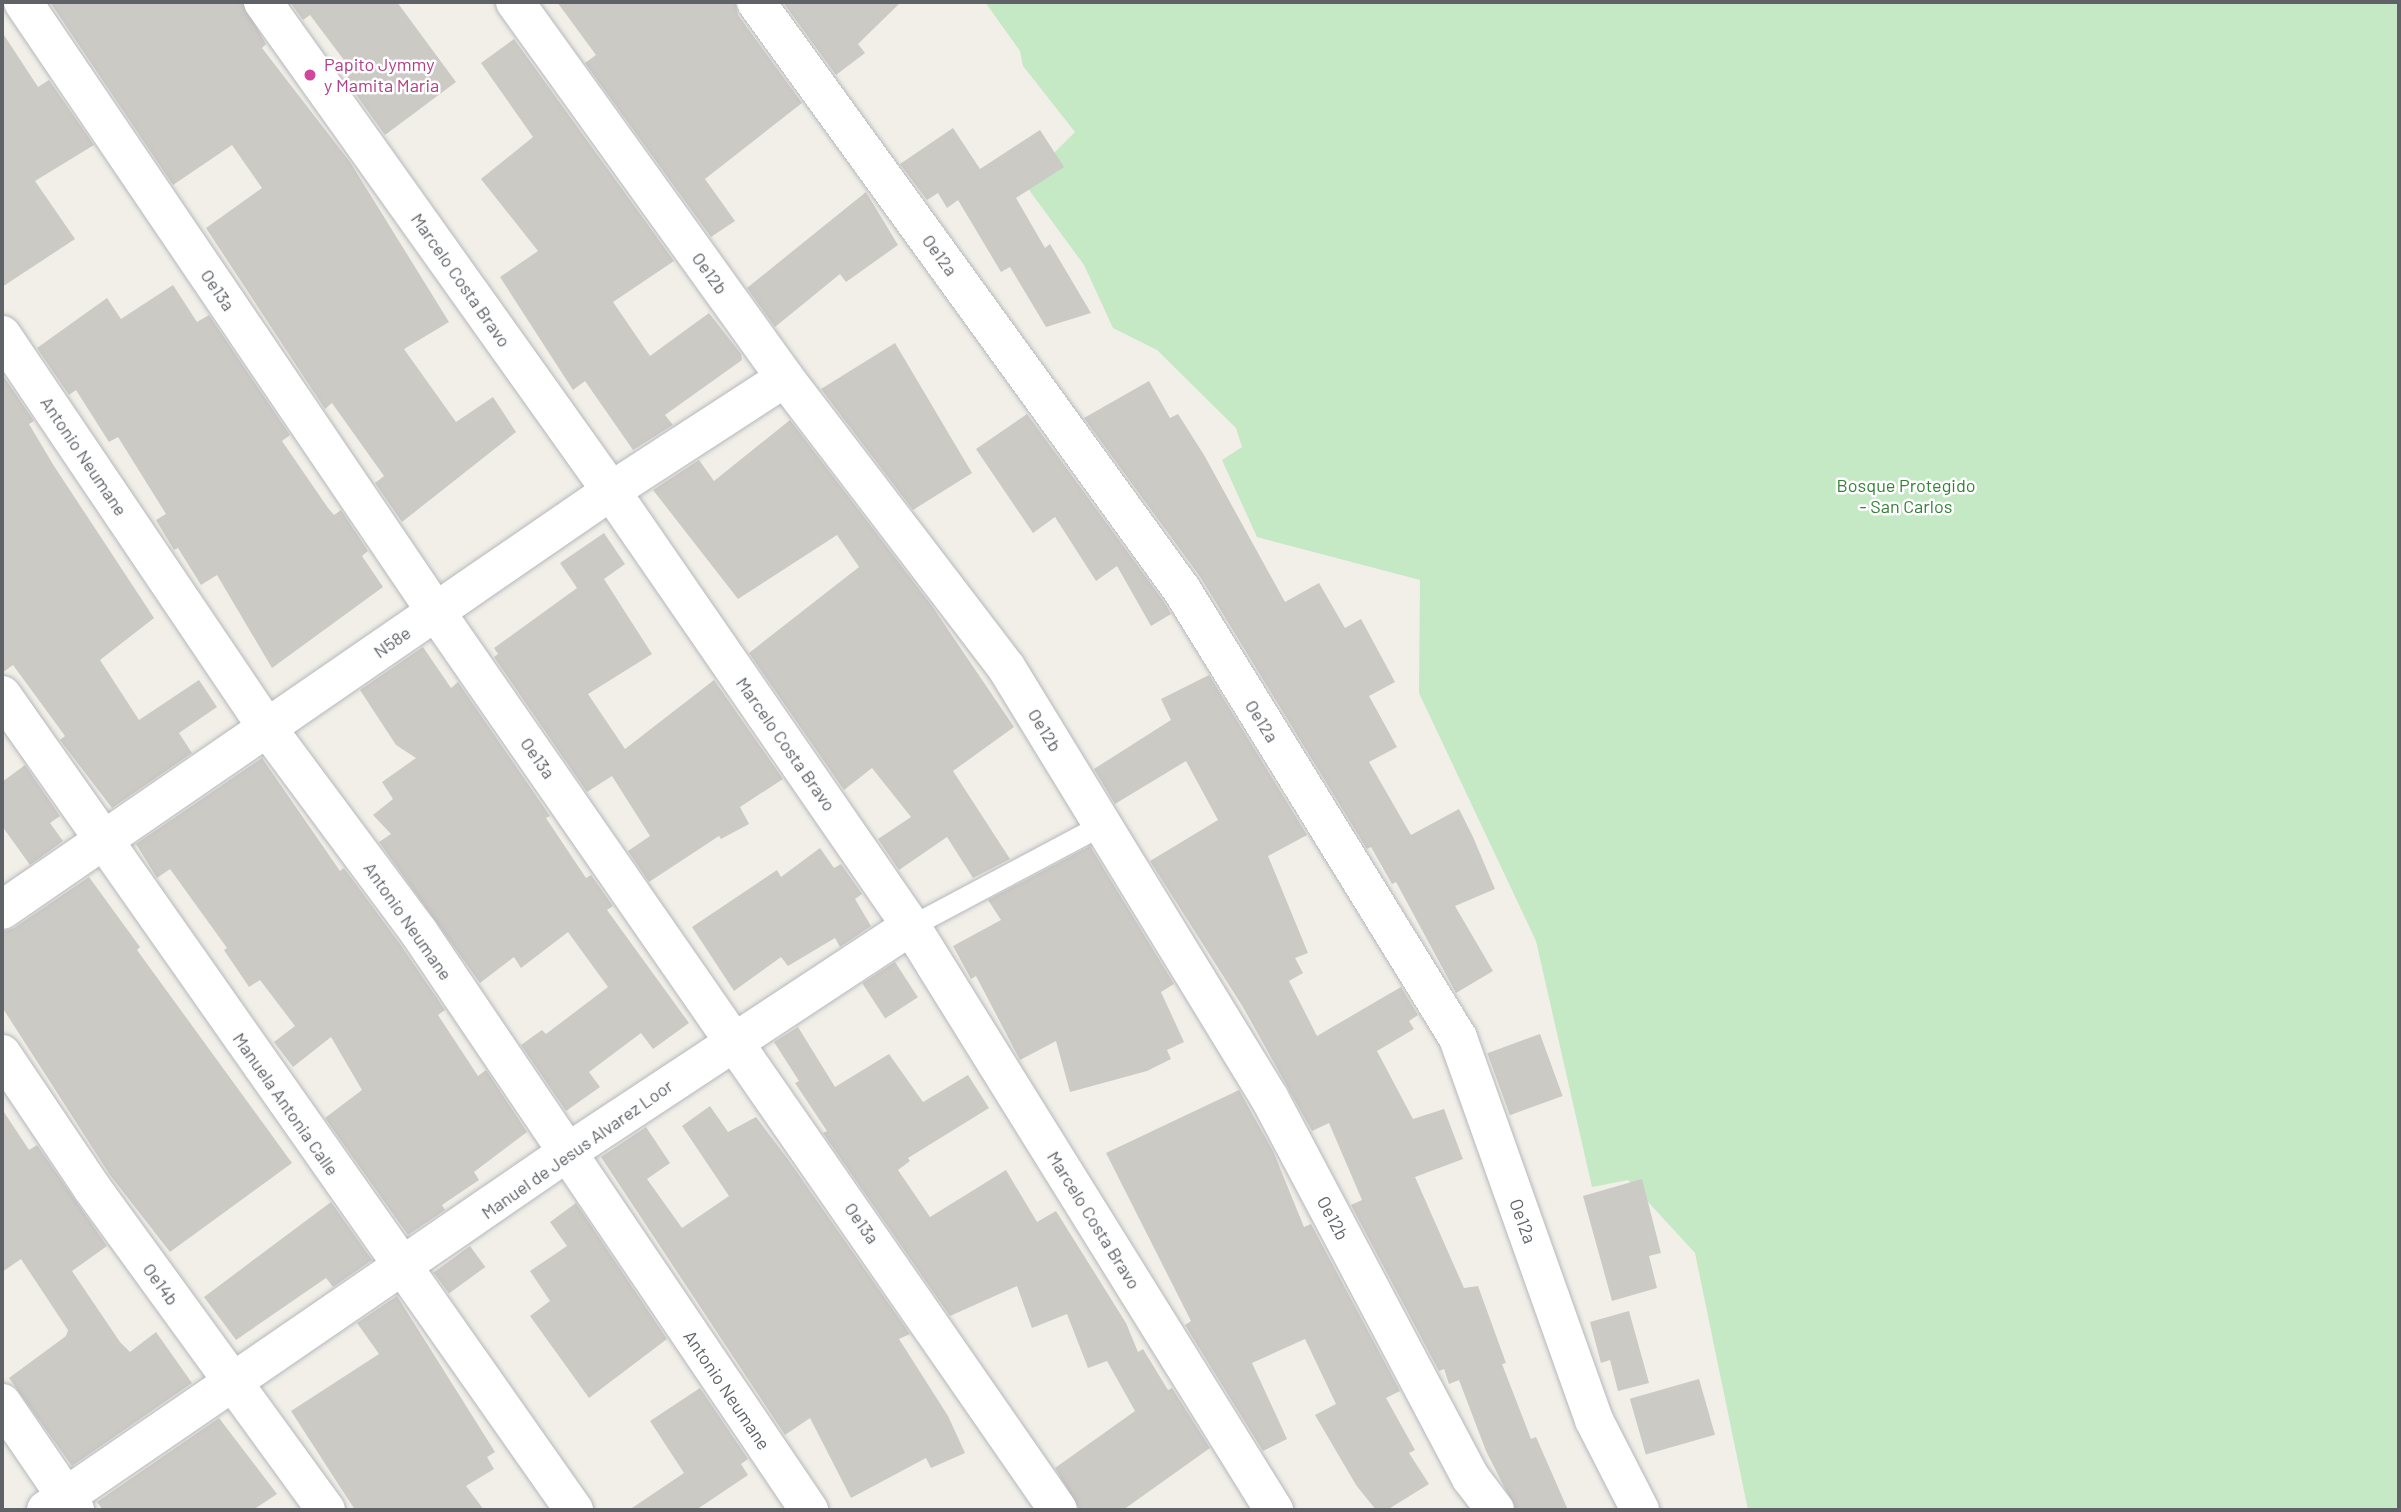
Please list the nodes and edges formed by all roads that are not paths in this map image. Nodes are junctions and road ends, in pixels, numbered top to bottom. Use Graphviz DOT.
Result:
graph roads {
  1 [pos="23,2"];
  2 [pos="263,2"];
  3 [pos="515,2"];
  4 [pos="756,2"];
  5 [pos="2,335"];
  6 [pos="785,378"];
  7 [pos="611,491"];
  8 [pos="436,612"];
  9 [pos="2,695"];
  10 [pos="268,729"];
  11 [pos="1102,824"];
  12 [pos="103,843"];
  13 [pos="2,910"];
  14 [pos="911,926"];
  15 [pos="736,1040"];
  16 [pos="2,1054"];
  17 [pos="565,1154"];
  18 [pos="403,1269"];
  19 [pos="230,1381"];
  20 [pos="2,1403"];
  21 [pos="62,1506"];
  22 [pos="326,1510"];
  23 [pos="574,1510"];
  24 [pos="809,1510"];
  25 [pos="1058,1510"];
  26 [pos="1273,1510"];
  27 [pos="1495,1510"];
  28 [pos="1640,1510"];
  1 -- 8 [label="street, Oe13a"];
  2 -- 7 [label="street, Marcelo Costa Bravo"];
  3 -- 6 [label="street, Oe12b"];
  4 -- 28 [label="street, Oe12a"];
  5 -- 10 [label="street, Antonio Neumane"];
  6 -- 7 [label="street, N58e"];
  6 -- 11 [label="street, Oe12b"];
  7 -- 8 [label="street, N58e"];
  7 -- 14 [label="street, Marcelo Costa Bravo"];
  8 -- 10 [label="street, N58e"];
  8 -- 15 [label="street, Oe13a"];
  9 -- 12 [label="street, Manuela Antonia Calle"];
  10 -- 12 [label="street, N58e"];
  10 -- 17 [label="street, Antonio Neumane"];
  11 -- 14 [label="lane, Manuel de Jesus Alvarez Loor"];
  11 -- 27 [label="street, Oe12b"];
  12 -- 13 [label="street, N58e"];
  12 -- 18 [label="street, Manuela Antonia Calle"];
  14 -- 15 [label="street, Manuel de Jesus Alvarez Loor"];
  14 -- 26 [label="street, Marcelo Costa Bravo"];
  15 -- 17 [label="street, Manuel de Jesus Alvarez Loor"];
  15 -- 25 [label="street, Oe13a"];
  16 -- 19 [label="street, Oe14b"];
  17 -- 18 [label="street, Manuel de Jesus Alvarez Loor"];
  17 -- 24 [label="street, Antonio Neumane"];
  18 -- 19 [label="street, Manuel de Jesus Alvarez Loor"];
  18 -- 23 [label="street, Manuela Antonia Calle"];
  19 -- 21 [label="street, Manuel de Jesus Alvarez Loor"];
  19 -- 22 [label="street, Oe14b"];
  20 -- 21 [label="street"];
}
